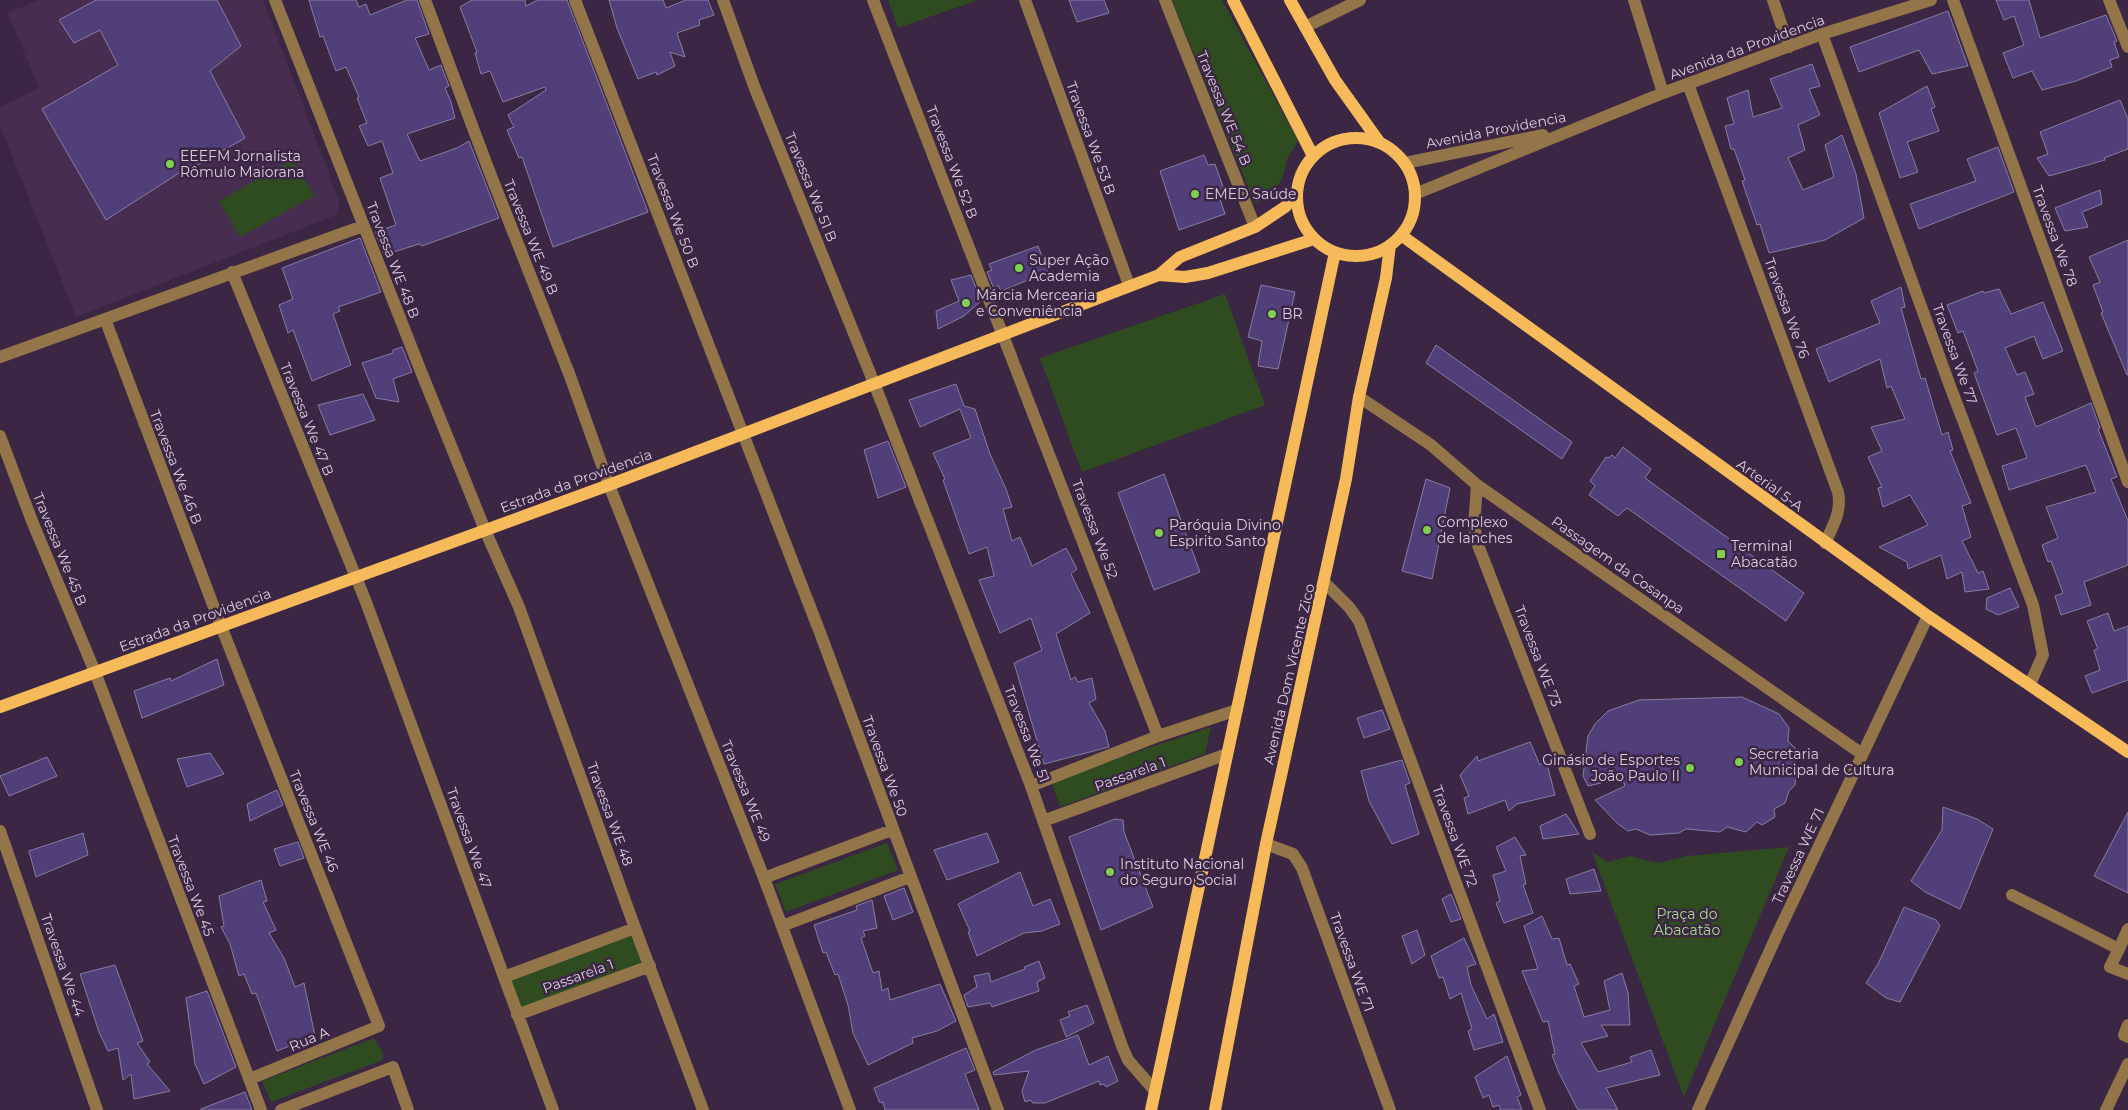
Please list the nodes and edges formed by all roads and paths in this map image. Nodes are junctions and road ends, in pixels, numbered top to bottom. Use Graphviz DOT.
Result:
graph roads {
  1 [pos="275,0"];
  2 [pos="426,0"];
  3 [pos="575,0"];
  4 [pos="723,0"];
  5 [pos="873,0"];
  6 [pos="1025,0"];
  7 [pos="1165,0"];
  8 [pos="1233,0"];
  9 [pos="1290,0"];
  10 [pos="1360,0"];
  11 [pos="1634,0"];
  12 [pos="1774,0"];
  13 [pos="1931,0"];
  14 [pos="1953,0"];
  15 [pos="2109,0"];
  16 [pos="1918,2"];
  17 [pos="1305,27"];
  18 [pos="1822,34"];
  19 [pos="1789,47"];
  20 [pos="2128,47"];
  21 [pos="1688,84"];
  22 [pos="1663,93"];
  23 [pos="1575,128"];
  24 [pos="1380,143"];
  25 [pos="1313,156"];
  26 [pos="1405,163"];
  27 [pos="1297,194"];
  28 [pos="1415,194"];
  29 [pos="364,226"];
  30 [pos="1255,227"];
  31 [pos="1401,236"];
  32 [pos="1314,239"];
  33 [pos="1390,245"];
  34 [pos="1335,252"];
  35 [pos="232,272"];
  36 [pos="1159,275"];
  37 [pos="1129,285"];
  38 [pos="105,319"];
  39 [pos="1003,334"];
  40 [pos="0,357"];
  41 [pos="874,383"];
  42 [pos="1359,397"];
  43 [pos="742,434"];
  44 [pos="0,436"];
  45 [pos="2128,482"];
  46 [pos="608,485"];
  47 [pos="1477,485"];
  48 [pos="485,530"];
  49 [pos="1825,543"];
  50 [pos="354,578"];
  51 [pos="1325,583"];
  52 [pos="1928,616"];
  53 [pos="221,626"];
  54 [pos="95,672"];
  55 [pos="2030,684"];
  56 [pos="0,707"];
  57 [pos="1237,710"];
  58 [pos="1158,736"];
  59 [pos="2128,752"];
  60 [pos="1227,754"];
  61 [pos="1862,754"];
  62 [pos="1031,786"];
  63 [pos="1044,821"];
  64 [pos="892,830"];
  65 [pos="0,831"];
  66 [pos="1590,834"];
  67 [pos="1266,844"];
  68 [pos="910,877"];
  69 [pos="764,878"];
  70 [pos="2012,895"];
  71 [pos="782,926"];
  72 [pos="635,928"];
  73 [pos="2128,929"];
  74 [pos="2119,948"];
  75 [pos="650,966"];
  76 [pos="2128,974"];
  77 [pos="504,977"];
  78 [pos="517,1015"];
  79 [pos="2128,1025"];
  80 [pos="379,1026"];
  81 [pos="2128,1037"];
  82 [pos="2128,1064"];
  83 [pos="250,1079"];
  84 [pos="1155,1091"];
  85 [pos="98,1110"];
  86 [pos="261,1110"];
  87 [pos="281,1110"];
  88 [pos="408,1110"];
  89 [pos="553,1110"];
  90 [pos="703,1110"];
  91 [pos="850,1110"];
  92 [pos="998,1110"];
  93 [pos="1151,1110"];
  94 [pos="1214,1110"];
  95 [pos="1390,1110"];
  96 [pos="1540,1110"];
  97 [pos="1698,1110"];
  98 [pos="2106,1110"];
  1 -- 29 [label="street, Travessa WE 48 B"];
  2 -- 46 [label="street, Travessa WE 49 B"];
  3 -- 43 [label="street, Travessa We 50 B"];
  4 -- 41 [label="street, Travessa We 51 B"];
  5 -- 39 [label="street, Travessa We 52 B"];
  6 -- 37 [label="street, Travessa We 53 B"];
  7 -- 30 [label="street, Travessa WE 54 B"];
  8 -- 25 [label="main road"];
  9 -- 17 [label="main road"];
  10 -- 17 [label="street"];
  11 -- 22 [label="street"];
  12 -- 19 [label="street"];
  13 -- 16 [label="street, Avenida da Providencia"];
  14 -- 45 [label="street, Travessa We 78"];
  15 -- 20 [label="street"];
  16 -- 18 [label="street, Avenida da Providencia"];
  17 -- 24 [label="main road"];
  18 -- 19 [label="street, Avenida da Providencia"];
  18 -- 55 [label="street, Travessa We 77"];
  19 -- 21 [label="street, Avenida da Providencia"];
  21 -- 22 [label="street, Avenida da Providencia"];
  21 -- 49 [label="street, Travessa We 76"];
  22 -- 23 [label="street, Avenida da Providencia"];
  23 -- 26 [label="street, Avenida Providencia"];
  23 -- 28 [label="street, Avenida Providencia"];
  24 -- 25 [label="main road"];
  24 -- 26 [label="main road"];
  25 -- 27 [label="main road"];
  26 -- 28 [label="main road"];
  27 -- 30 [label="main road, Estrada da Providencia"];
  27 -- 32 [label="main road"];
  28 -- 31 [label="main road"];
  29 -- 35 [label="street"];
  29 -- 48 [label="street, Travessa WE 48 B"];
  30 -- 36 [label="main road, Estrada da Providencia"];
  31 -- 33 [label="main road"];
  31 -- 49 [label="main road, Arterial 5-A"];
  32 -- 34 [label="main road"];
  32 -- 36 [label="main road, Estrada da Providencia"];
  33 -- 34 [label="main road"];
  33 -- 42 [label="main road, Avenida Dom Vicente Zico"];
  34 -- 57 [label="main road"];
  35 -- 38 [label="street"];
  35 -- 50 [label="street, Travessa We 47 B"];
  36 -- 37 [label="main road, Estrada da Providencia"];
  37 -- 39 [label="main road, Estrada da Providencia"];
  38 -- 40 [label="street"];
  38 -- 53 [label="street, Travessa We 46 B"];
  39 -- 41 [label="main road, Estrada da Providencia"];
  39 -- 58 [label="street, Travessa We 52"];
  41 -- 43 [label="main road, Estrada da Providencia"];
  41 -- 62 [label="street, Travessa We 51"];
  42 -- 47 [label="street, Passagem da Cosanpa"];
  42 -- 51 [label="main road, Avenida Dom Vicente Zico"];
  43 -- 46 [label="main road, Estrada da Providencia"];
  43 -- 64 [label="street, Travessa We 50"];
  44 -- 54 [label="street, Travessa We 45 B"];
  46 -- 48 [label="main road, Estrada da Providencia"];
  46 -- 69 [label="street, Travessa WE 49"];
  47 -- 61 [label="street, Passagem da Cosanpa"];
  47 -- 66 [label="street, Travessa WE 73"];
  48 -- 50 [label="main road, Estrada da Providencia"];
  48 -- 72 [label="street, Travessa WE 48"];
  49 -- 52 [label="main road, Arterial 5-A"];
  50 -- 53 [label="main road, Estrada da Providencia"];
  50 -- 77 [label="street, Travessa We 47"];
  51 -- 67 [label="main road, Avenida Dom Vicente Zico"];
  51 -- 96 [label="street, Travessa WE 72"];
  52 -- 55 [label="main road, Arterial 5-A"];
  52 -- 61 [label="street, Travessa WE 71"];
  53 -- 54 [label="main road, Estrada da Providencia"];
  53 -- 80 [label="street, Travessa WE 46"];
  54 -- 56 [label="main road, Estrada da Providencia"];
  54 -- 83 [label="street, Travessa We 45"];
  55 -- 59 [label="main road, Arterial 5-A"];
  57 -- 58 [label="street"];
  57 -- 60 [label="main road"];
  58 -- 62 [label="street"];
  60 -- 63 [label="street, Passarela 1"];
  60 -- 84 [label="main road"];
  61 -- 97 [label="street, Travessa WE 71"];
  62 -- 63 [label="street, Travessa We 51"];
  63 -- 84 [label="street, Travessa We 51"];
  64 -- 68 [label="street, Travessa We 50"];
  64 -- 69 [label="street"];
  65 -- 85 [label="street, Travessa We 44"];
  67 -- 94 [label="main road, Avenida Dom Vicente Zico"];
  67 -- 95 [label="street, Travessa WE 71"];
  68 -- 71 [label="street"];
  68 -- 92 [label="street, Travessa We 50"];
  69 -- 71 [label="street, Travessa WE 49"];
  70 -- 74 [label="street"];
  71 -- 91 [label="street, Travessa WE 49"];
  72 -- 75 [label="street, Travessa WE 48"];
  72 -- 77 [label="street, Passarela 1"];
  73 -- 74 [label="street"];
  74 -- 76 [label="street"];
  75 -- 78 [label="street, Passarela 1"];
  75 -- 90 [label="street, Travessa WE 48"];
  77 -- 78 [label="street, Travessa We 47"];
  78 -- 89 [label="street, Travessa We 47"];
  79 -- 81 [label="street"];
  80 -- 83 [label="street, Rua A"];
  82 -- 98 [label="street"];
  83 -- 86 [label="street, Travessa We 45"];
  84 -- 93 [label="main road"];
  87 -- 88 [label="street"];
}
